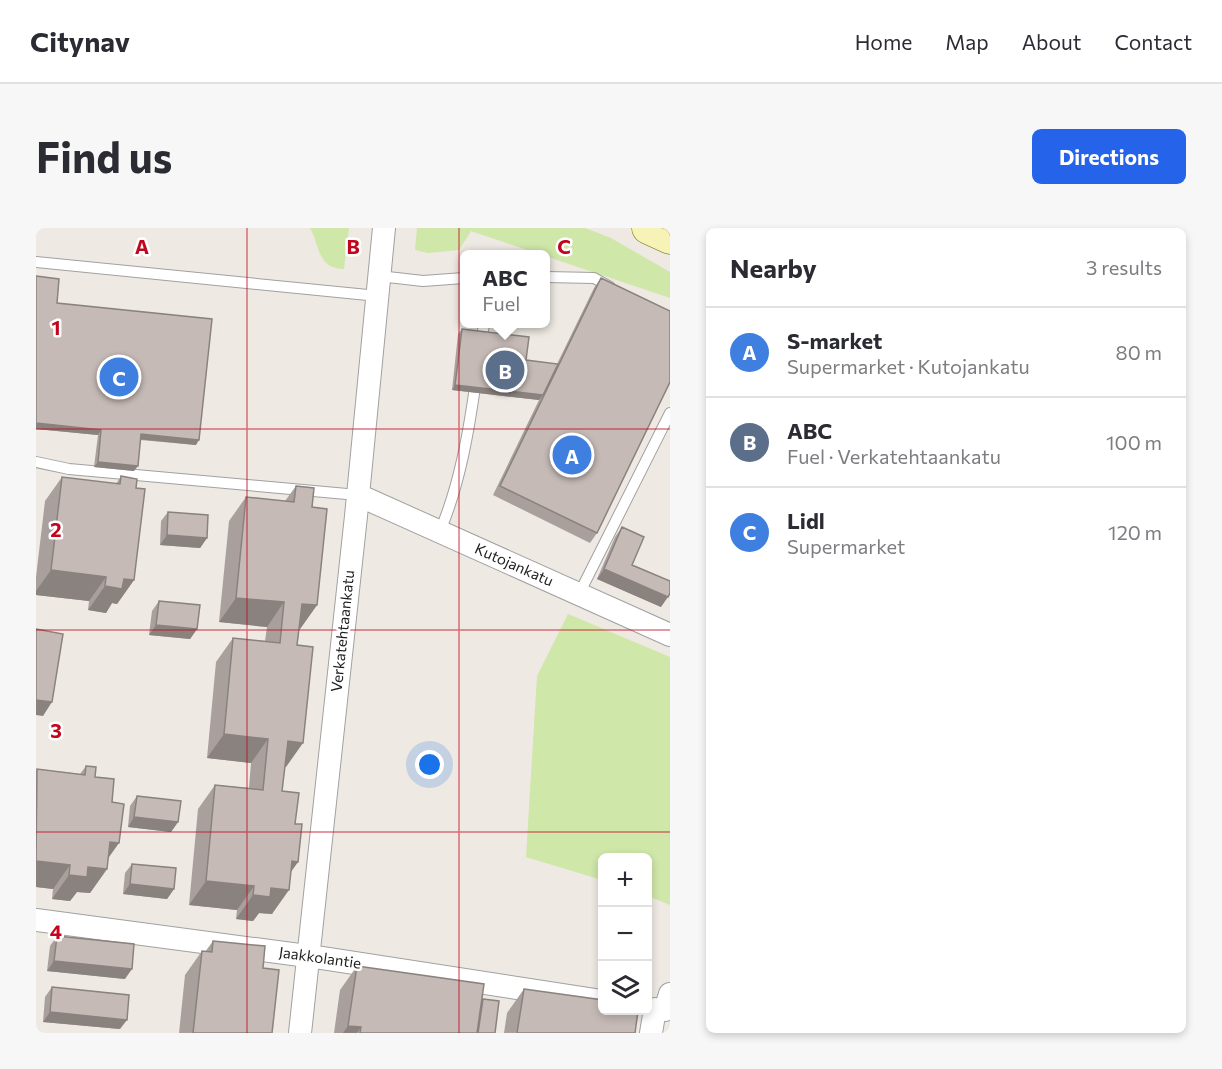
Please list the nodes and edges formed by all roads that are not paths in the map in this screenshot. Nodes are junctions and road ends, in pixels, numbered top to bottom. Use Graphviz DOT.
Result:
graph roads {
  1 [pos="384,228"];
  2 [pos="648,228"];
  3 [pos="670,238"];
  4 [pos="36,262"];
  5 [pos="460,278"];
  6 [pos="550,278"];
  7 [pos="379,286"];
  8 [pos="622,292"];
  9 [pos="483,328"];
  10 [pos="670,413"];
  11 [pos="36,462"];
  12 [pos="358,495"];
  13 [pos="440,531"];
  14 [pos="579,594"];
  15 [pos="670,635"];
  16 [pos="36,920"];
  17 [pos="308,956"];
  18 [pos="598,1000"];
  19 [pos="661,1006"];
  20 [pos="300,1033"];
  21 [pos="651,1033"];
  1 -- 7 [label="street, Verkatehtaankatu"];
  2 -- 3 [label="main road"];
  4 -- 7 [label="lane"];
  5 -- 7 [label="lane"];
  6 -- 8 [label="lane"];
  7 -- 12 [label="street, Verkatehtaankatu"];
  9 -- 13 [label="lane"];
  10 -- 14 [label="lane"];
  11 -- 12 [label="lane"];
  12 -- 13 [label="street, Kutojankatu"];
  12 -- 17 [label="street, Verkatehtaankatu"];
  13 -- 14 [label="street, Kutojankatu"];
  14 -- 15 [label="street, Kutojankatu"];
  16 -- 17 [label="street, Jaakkolantie"];
  17 -- 18 [label="street, Jaakkolantie"];
  17 -- 20 [label="street, Verkatehtaankatu"];
  19 -- 21 [label="street"];
}
